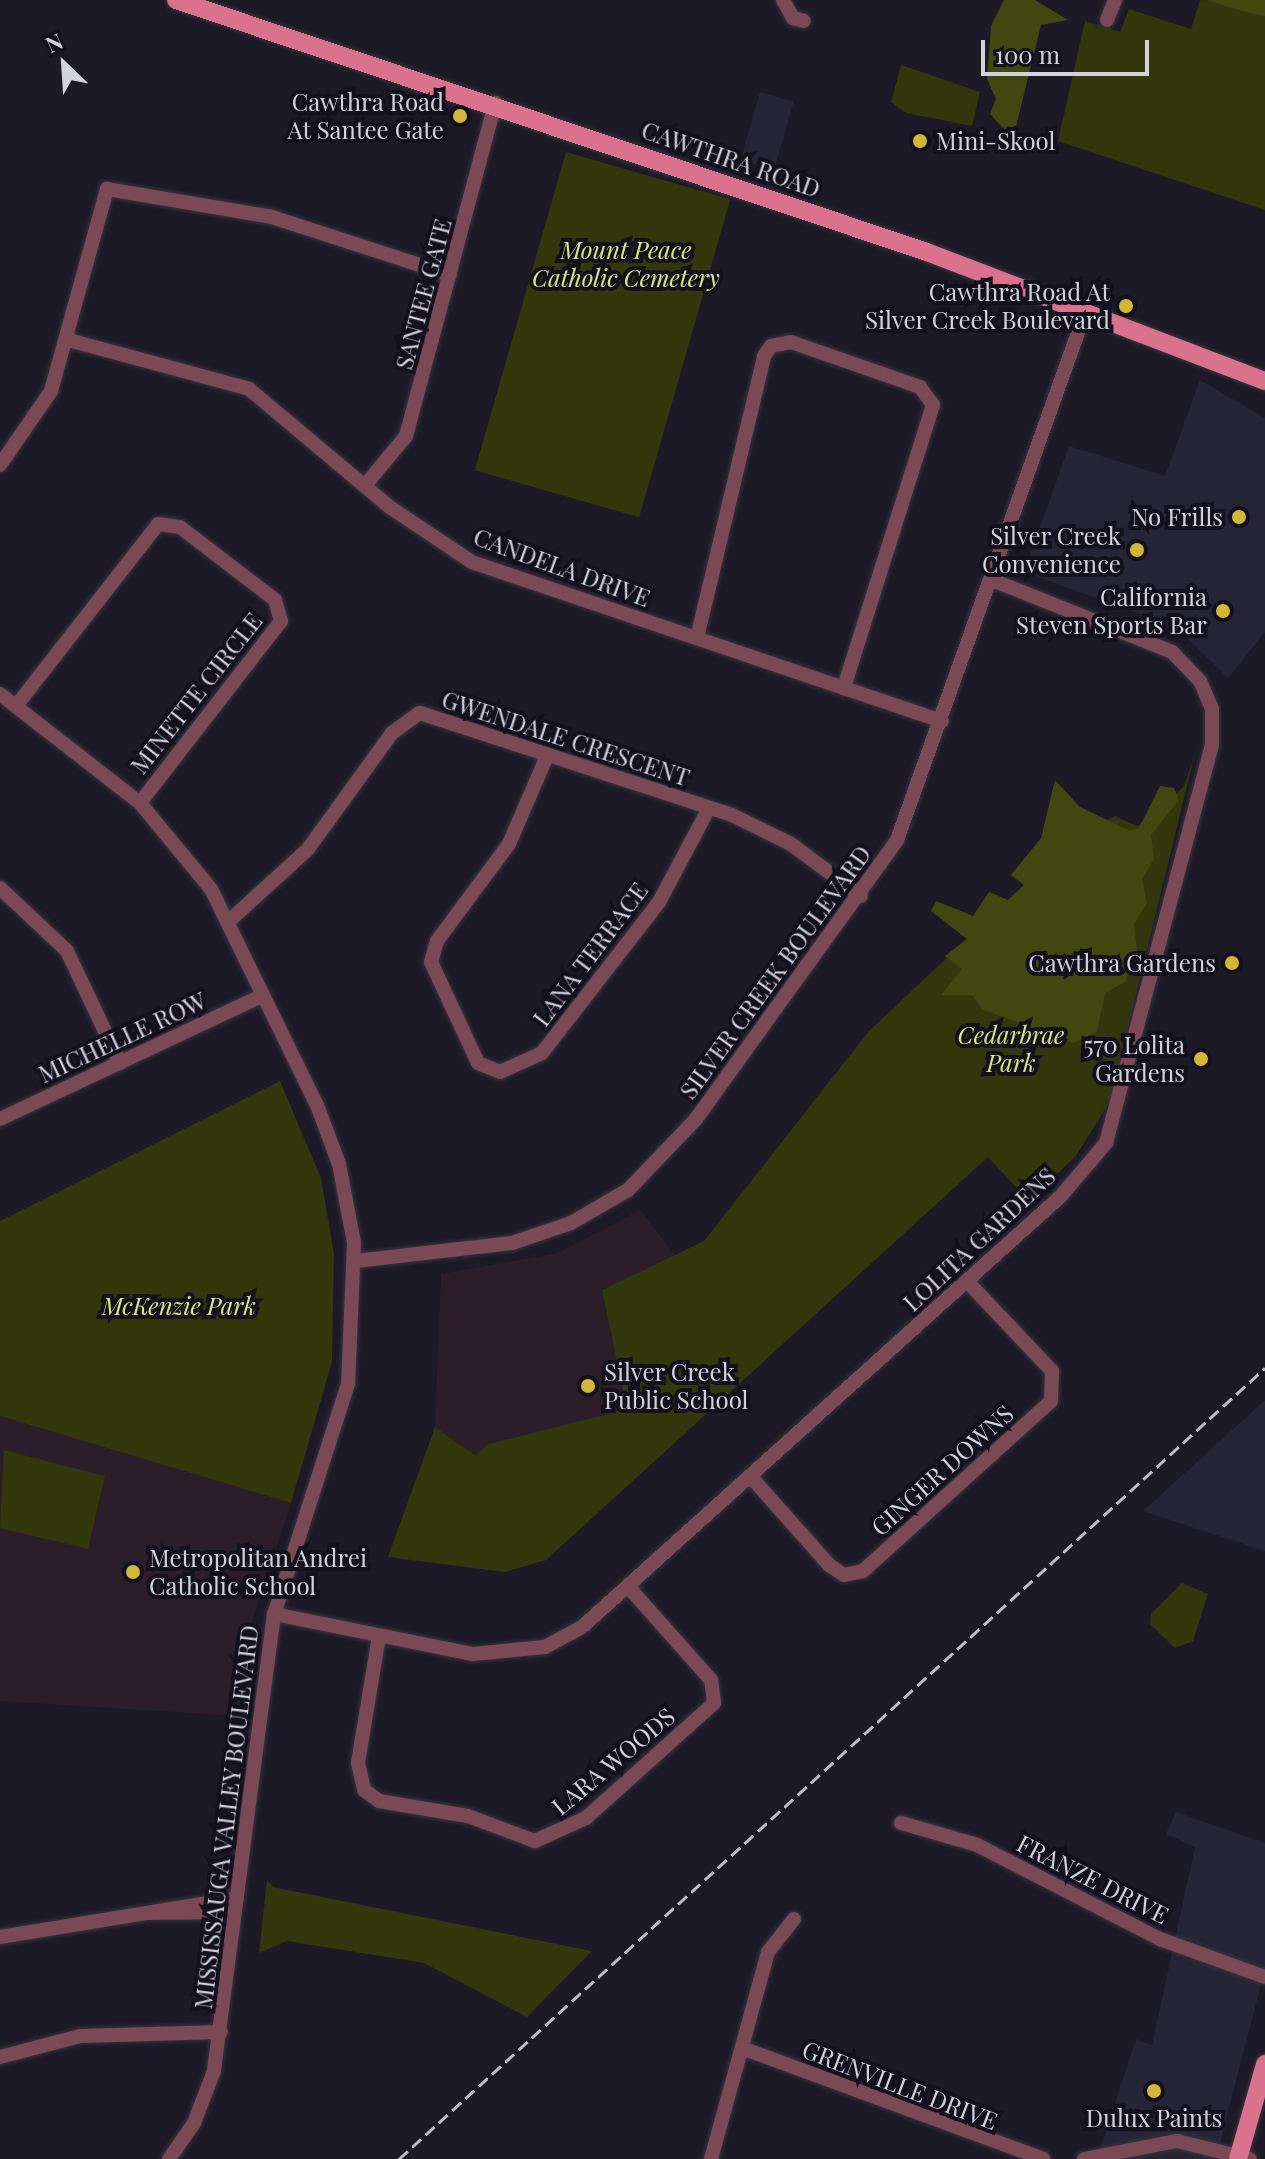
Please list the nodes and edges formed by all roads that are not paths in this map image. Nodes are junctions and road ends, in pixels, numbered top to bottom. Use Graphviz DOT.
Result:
graph roads {
  1 [pos="176,0"];
  2 [pos="783,0"];
  3 [pos="1115,0"];
  4 [pos="1107,20"];
  5 [pos="804,21"];
  6 [pos="495,103"];
  7 [pos="450,275"];
  8 [pos="1086,310"];
  9 [pos="69,340"];
  10 [pos="1264,381"];
  11 [pos="0,465"];
  12 [pos="367,483"];
  13 [pos="992,580"];
  14 [pos="697,638"];
  15 [pos="844,688"];
  16 [pos="0,694"];
  17 [pos="16,706"];
  18 [pos="942,721"];
  19 [pos="547,756"];
  20 [pos="140,803"];
  21 [pos="709,808"];
  22 [pos="0,888"];
  23 [pos="861,896"];
  24 [pos="229,921"];
  25 [pos="263,995"];
  26 [pos="120,1063"];
  27 [pos="0,1119"];
  28 [pos="356,1261"];
  29 [pos="967,1281"];
  30 [pos="751,1477"];
  31 [pos="631,1590"];
  32 [pos="274,1614"];
  33 [pos="379,1636"];
  34 [pos="901,1823"];
  35 [pos="236,1905"];
  36 [pos="794,1919"];
  37 [pos="0,1937"];
  38 [pos="1265,1977"];
  39 [pos="221,2032"];
  40 [pos="742,2048"];
  41 [pos="0,2057"];
  42 [pos="1265,2064"];
  43 [pos="1243,2158"];
  44 [pos="169,2159"];
  45 [pos="711,2159"];
  46 [pos="1043,2159"];
  47 [pos="1084,2159"];
  1 -- 6 [label="main road, CAWTHRA ROAD"];
  2 -- 5 [label="street"];
  3 -- 4 [label="street"];
  6 -- 7 [label="street, SANTEE GATE"];
  6 -- 8 [label="main road, CAWTHRA ROAD"];
  7 -- 9 [label="street"];
  7 -- 12 [label="street, SANTEE GATE"];
  8 -- 10 [label="main road, CAWTHRA ROAD"];
  8 -- 13 [label="street, SILVER CREEK BOULEVARD"];
  9 -- 11 [label="street"];
  9 -- 12 [label="street, CANDELA DRIVE"];
  12 -- 14 [label="street, CANDELA DRIVE"];
  13 -- 18 [label="street, SILVER CREEK BOULEVARD"];
  13 -- 29 [label="street, LOLITA GARDENS"];
  14 -- 15 [label="street, CANDELA DRIVE"];
  14 -- 15 [label="street"];
  15 -- 18 [label="street, CANDELA DRIVE"];
  16 -- 17 [label="street, MISSISSAUGA VALLEY BOULEVARD"];
  17 -- 20 [label="street, MISSISSAUGA VALLEY BOULEVARD"];
  17 -- 20 [label="street, MINETTE CIRCLE"];
  18 -- 23 [label="street, SILVER CREEK BOULEVARD"];
  19 -- 21 [label="street, GWENDALE CRESCENT"];
  19 -- 21 [label="street, LANA TERRACE"];
  19 -- 24 [label="street, GWENDALE CRESCENT"];
  20 -- 24 [label="street, MISSISSAUGA VALLEY BOULEVARD"];
  21 -- 23 [label="street, GWENDALE CRESCENT"];
  22 -- 26 [label="street"];
  23 -- 28 [label="street, SILVER CREEK BOULEVARD"];
  24 -- 25 [label="street, MISSISSAUGA VALLEY BOULEVARD"];
  25 -- 26 [label="street, MICHELLE ROW"];
  25 -- 28 [label="street, MISSISSAUGA VALLEY BOULEVARD"];
  26 -- 27 [label="street, MICHELLE ROW"];
  28 -- 32 [label="street, MISSISSAUGA VALLEY BOULEVARD"];
  29 -- 30 [label="street, LOLITA GARDENS"];
  29 -- 30 [label="street, GINGER DOWNS"];
  30 -- 31 [label="street, LOLITA GARDENS"];
  31 -- 33 [label="street, LOLITA GARDENS"];
  31 -- 33 [label="street, LARA WOODS"];
  32 -- 33 [label="street, LOLITA GARDENS"];
  32 -- 35 [label="street, MISSISSAUGA VALLEY BOULEVARD"];
  34 -- 38 [label="street, FRANZE DRIVE"];
  35 -- 37 [label="street"];
  35 -- 39 [label="street, MISSISSAUGA VALLEY BOULEVARD"];
  36 -- 40 [label="street"];
  39 -- 41 [label="street"];
  39 -- 44 [label="street, MISSISSAUGA VALLEY BOULEVARD"];
  40 -- 45 [label="street"];
  40 -- 46 [label="street, GRENVILLE DRIVE"];
  42 -- 43 [label="main road"];
  43 -- 47 [label="street"];
}
